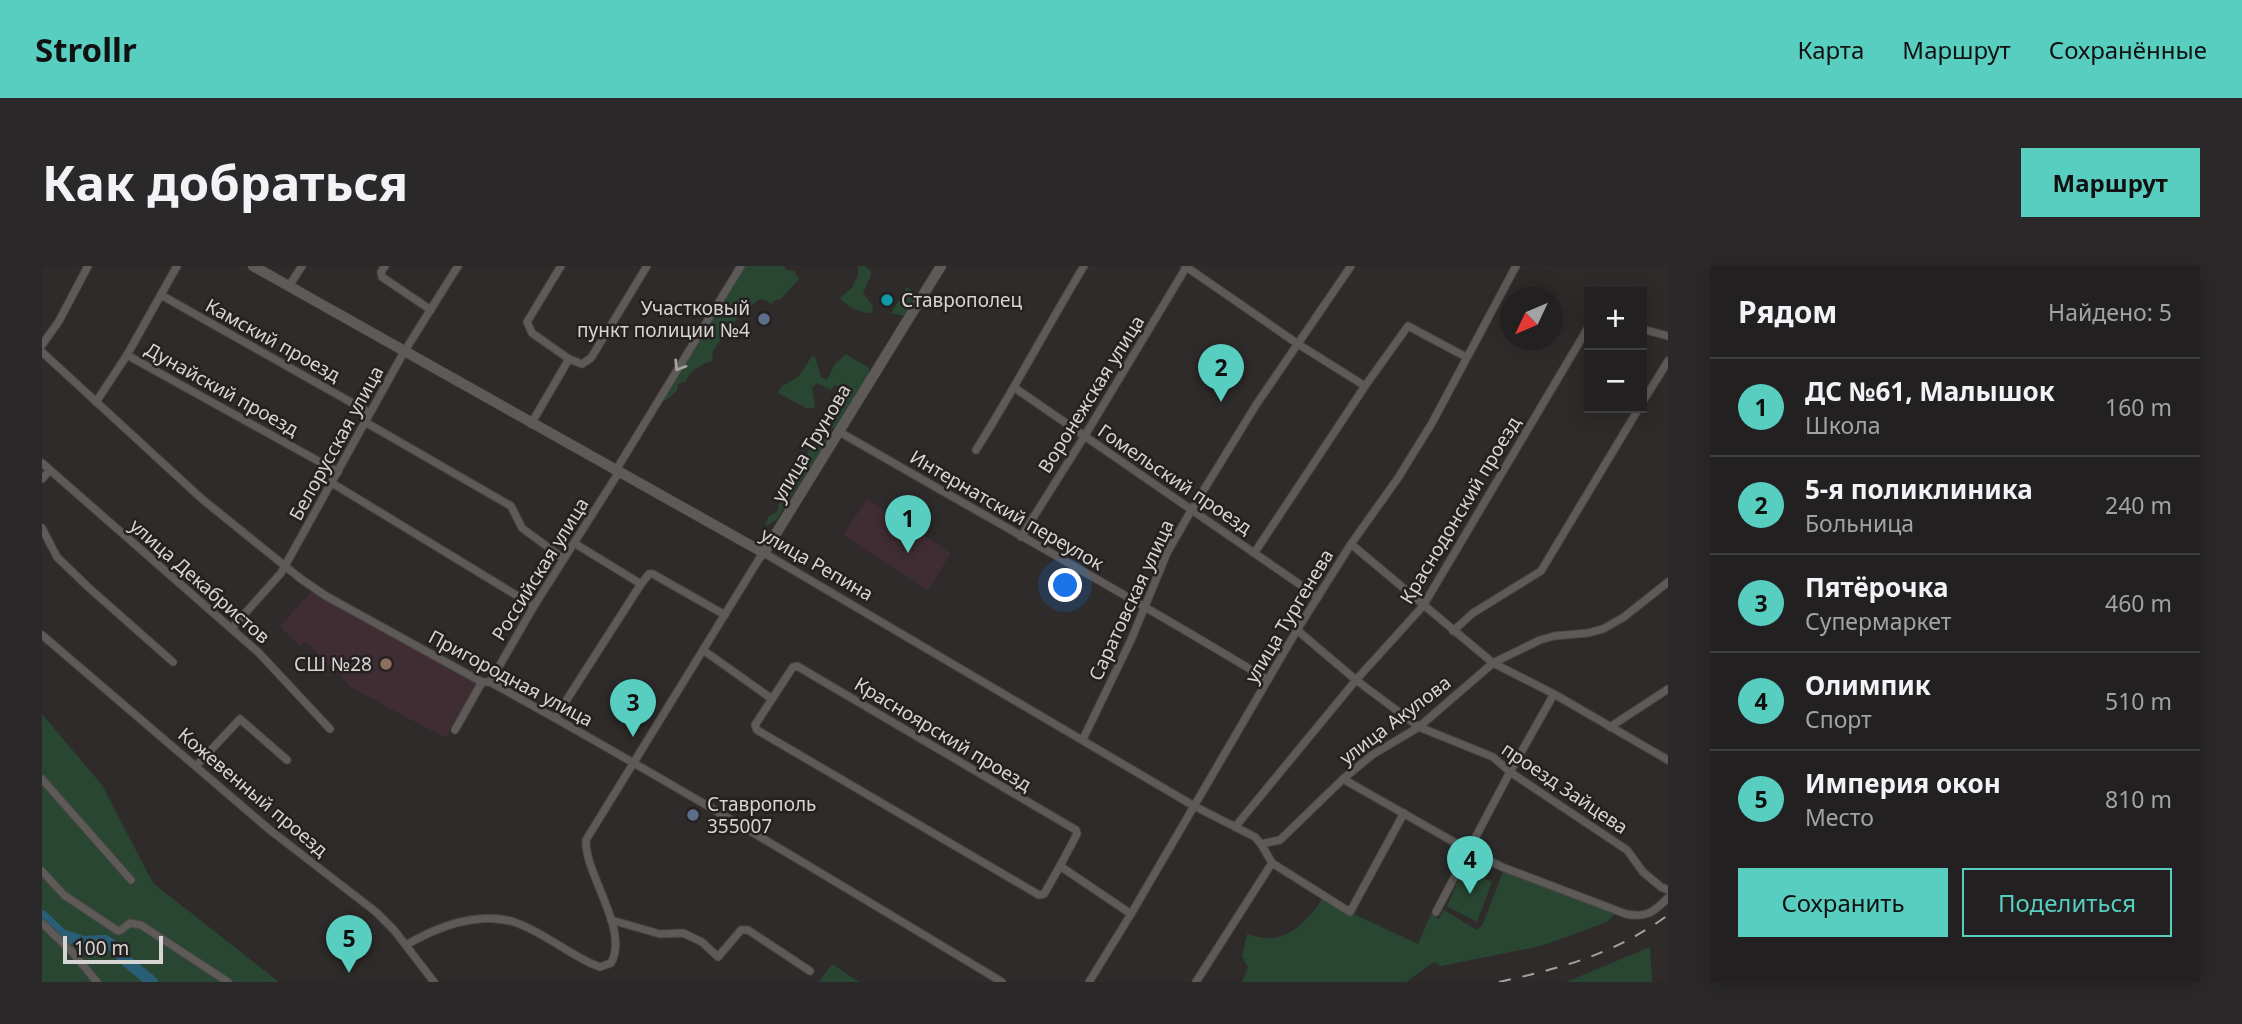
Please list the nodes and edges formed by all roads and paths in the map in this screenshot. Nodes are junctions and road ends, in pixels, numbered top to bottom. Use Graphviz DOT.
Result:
graph roads {
  1 [pos="88,266"];
  2 [pos="177,266"];
  3 [pos="253,266"];
  4 [pos="302,266"];
  5 [pos="385,266"];
  6 [pos="458,266"];
  7 [pos="561,266"];
  8 [pos="647,266"];
  9 [pos="741,266"];
  10 [pos="942,266"];
  11 [pos="1084,266"];
  12 [pos="1186,266"];
  13 [pos="1351,266"];
  14 [pos="1516,266"];
  15 [pos="289,286"];
  16 [pos="161,295"];
  17 [pos="431,310"];
  18 [pos="1647,330"];
  19 [pos="1584,334"];
  20 [pos="1668,336"];
  21 [pos="1298,344"];
  22 [pos="42,345"];
  23 [pos="42,352"];
  24 [pos="404,352"];
  25 [pos="127,355"];
  26 [pos="1466,357"];
  27 [pos="569,359"];
  28 [pos="1668,361"];
  29 [pos="1365,386"];
  30 [pos="1015,388"];
  31 [pos="1647,395"];
  32 [pos="96,402"];
  33 [pos="370,413"];
  34 [pos="1636,413"];
  35 [pos="365,422"];
  36 [pos="531,424"];
  37 [pos="838,431"];
  38 [pos="1084,437"];
  39 [pos="975,450"];
  40 [pos="42,463"];
  41 [pos="50,470"];
  42 [pos="617,471"];
  43 [pos="338,472"];
  44 [pos="42,479"];
  45 [pos="332,484"];
  46 [pos="1192,509"];
  47 [pos="42,528"];
  48 [pos="1021,537"];
  49 [pos="574,543"];
  50 [pos="1351,544"];
  51 [pos="1255,552"];
  52 [pos="764,554"];
  53 [pos="564,559"];
  54 [pos="284,566"];
  55 [pos="1668,582"];
  56 [pos="641,584"];
  57 [pos="1318,597"];
  58 [pos="1144,605"];
  59 [pos="534,606"];
  60 [pos="1423,606"];
  61 [pos="725,615"];
  62 [pos="232,628"];
  63 [pos="1297,630"];
  64 [pos="1453,631"];
  65 [pos="42,635"];
  66 [pos="703,650"];
  67 [pos="173,662"];
  68 [pos="1493,663"];
  69 [pos="1268,680"];
  70 [pos="1356,680"];
  71 [pos="486,682"];
  72 [pos="1668,689"];
  73 [pos="1554,695"];
  74 [pos="772,699"];
  75 [pos="555,718"];
  76 [pos="1419,727"];
  77 [pos="1610,727"];
  78 [pos="330,729"];
  79 [pos="455,730"];
  80 [pos="1083,739"];
  81 [pos="287,760"];
  82 [pos="1668,760"];
  83 [pos="632,764"];
  84 [pos="196,766"];
  85 [pos="1510,772"];
  86 [pos="42,779"];
  87 [pos="1343,779"];
  88 [pos="1194,806"];
  89 [pos="1404,813"];
  90 [pos="1235,827"];
  91 [pos="1261,844"];
  92 [pos="1468,850"];
  93 [pos="1272,863"];
  94 [pos="1060,866"];
  95 [pos="42,871"];
  96 [pos="131,880"];
  97 [pos="1668,890"];
  98 [pos="1668,898"];
  99 [pos="1436,912"];
  100 [pos="1131,914"];
  101 [pos="611,920"];
  102 [pos="42,923"];
  103 [pos="406,945"];
  104 [pos="810,971"];
  105 [pos="97,982"];
  106 [pos="228,982"];
  107 [pos="433,982"];
  108 [pos="1002,982"];
  109 [pos="1089,982"];
  110 [pos="1196,982"];
  1 -- 22 [label="street"];
  2 -- 16 [label="street"];
  3 -- 15 [label="street, улица Репина"];
  4 -- 15 [label="street"];
  5 -- 17 [label="street"];
  6 -- 17 [label="street, Белорусская улица"];
  7 -- 27 [label="street"];
  8 -- 27 [label="street"];
  9 -- 42 [label="street, Российская улица, one-way"];
  10 -- 37 [label="street, улица Трунова"];
  11 -- 30 [label="street"];
  12 -- 21 [label="street"];
  12 -- 38 [label="street, Воронежская улица"];
  13 -- 21 [label="street, Саратовская улица"];
  14 -- 26 [label="street, улица Тургенева"];
  15 -- 24 [label="street, улица Репина"];
  16 -- 25 [label="street"];
  16 -- 33 [label="street, Камский проезд"];
  17 -- 24 [label="street, Белорусская улица"];
  18 -- 20 [label="street"];
  19 -- 60 [label="street, Краснодонский проезд"];
  21 -- 29 [label="street"];
  21 -- 46 [label="street, Саратовская улица"];
  23 -- 32 [label="street, Пригородная улица"];
  24 -- 33 [label="street, Белорусская улица"];
  24 -- 36 [label="street, улица Репина"];
  25 -- 32 [label="street"];
  25 -- 43 [label="street, Дунайский проезд"];
  26 -- 29 [label="street"];
  26 -- 50 [label="street, улица Тургенева"];
  27 -- 36 [label="street"];
  28 -- 31 [label="street"];
  29 -- 51 [label="street"];
  30 -- 38 [label="street, Гомельский проезд"];
  30 -- 39 [label="street"];
  32 -- 54 [label="street, Пригородная улица"];
  33 -- 35 [label="street, Белорусская улица"];
  34 -- 64 [label="street"];
  35 -- 43 [label="street, Белорусская улица"];
  35 -- 53 [label="street"];
  36 -- 42 [label="street, улица Репина"];
  37 -- 48 [label="street, Интернатский переулок"];
  37 -- 52 [label="street, улица Трунова"];
  38 -- 46 [label="street, Гомельский проезд"];
  38 -- 48 [label="street, Воронежская улица"];
  40 -- 41 [label="street, улица Декабристов"];
  41 -- 44 [label="street"];
  41 -- 62 [label="street, улица Декабристов"];
  42 -- 49 [label="street, Российская улица"];
  42 -- 52 [label="street, улица Репина"];
  43 -- 45 [label="street, Белорусская улица"];
  45 -- 54 [label="street, Белорусская улица"];
  45 -- 59 [label="street"];
  46 -- 51 [label="street, Гомельский проезд"];
  46 -- 58 [label="street, Саратовская улица"];
  47 -- 67 [label="street"];
  48 -- 58 [label="street, Интернатский переулок"];
  49 -- 53 [label="street, Российская улица"];
  49 -- 56 [label="street"];
  50 -- 57 [label="street, улица Тургенева"];
  50 -- 60 [label="street"];
  51 -- 57 [label="street, Гомельский проезд"];
  52 -- 61 [label="street, улица Трунова"];
  52 -- 80 [label="street, улица Репина"];
  53 -- 59 [label="street, Российская улица"];
  54 -- 62 [label="street, Белорусская улица"];
  54 -- 71 [label="street, Пригородная улица"];
  55 -- 68 [label="street, улица Акулова"];
  56 -- 61 [label="street"];
  56 -- 75 [label="street"];
  57 -- 63 [label="street, улица Тургенева"];
  58 -- 69 [label="street, Интернатский переулок"];
  58 -- 80 [label="street, Саратовская улица"];
  59 -- 71 [label="street, Российская улица"];
  60 -- 64 [label="street"];
  60 -- 70 [label="street, Краснодонский проезд"];
  61 -- 66 [label="street, улица Трунова"];
  62 -- 78 [label="street, улица Декабристов"];
  63 -- 69 [label="street, улица Тургенева"];
  63 -- 70 [label="street, проезд Зайцева"];
  64 -- 68 [label="street"];
  65 -- 84 [label="street, Кожевенный проезд"];
  66 -- 74 [label="street"];
  66 -- 83 [label="street, улица Трунова"];
  68 -- 73 [label="street"];
  68 -- 76 [label="street, улица Акулова"];
  69 -- 88 [label="street, улица Тургенева"];
  70 -- 76 [label="street, проезд Зайцева"];
  70 -- 90 [label="street, Краснодонский проезд"];
  71 -- 75 [label="street, Пригородная улица"];
  71 -- 79 [label="street, Российская улица"];
  72 -- 77 [label="street"];
  73 -- 77 [label="street"];
  73 -- 85 [label="street"];
  74 -- 94 [label="street, Красноярский проезд"];
  74 -- 94 [label="street, Красноярский проезд"];
  75 -- 83 [label="street, Пригородная улица"];
  76 -- 85 [label="street, проезд Зайцева"];
  76 -- 87 [label="street, улица Акулова"];
  77 -- 82 [label="street"];
  80 -- 88 [label="street, улица Репина"];
  81 -- 84 [label="street"];
  83 -- 101 [label="street, улица Трунова"];
  83 -- 108 [label="street, Пригородная улица"];
  84 -- 103 [label="street, Кожевенный проезд"];
  85 -- 92 [label="street"];
  85 -- 97 [label="street, проезд Зайцева"];
  86 -- 96 [label="street"];
  87 -- 89 [label="street"];
  87 -- 91 [label="street, улица Акулова"];
  88 -- 90 [label="street, улица Репина"];
  88 -- 100 [label="street, улица Тургенева"];
  89 -- 92 [label="street"];
  89 -- 93 [label="street, улица Репина"];
  90 -- 91 [label="street, улица Репина"];
  91 -- 93 [label="street, улица Репина"];
  92 -- 98 [label="street"];
  92 -- 99 [label="street"];
  93 -- 110 [label="street"];
  94 -- 100 [label="street"];
  95 -- 106 [label="street"];
  100 -- 109 [label="street, улица Тургенева"];
  101 -- 103 [label="street, улица Трунова"];
  101 -- 104 [label="street"];
  102 -- 105 [label="street"];
  103 -- 107 [label="street, Кожевенный проезд"];
}
